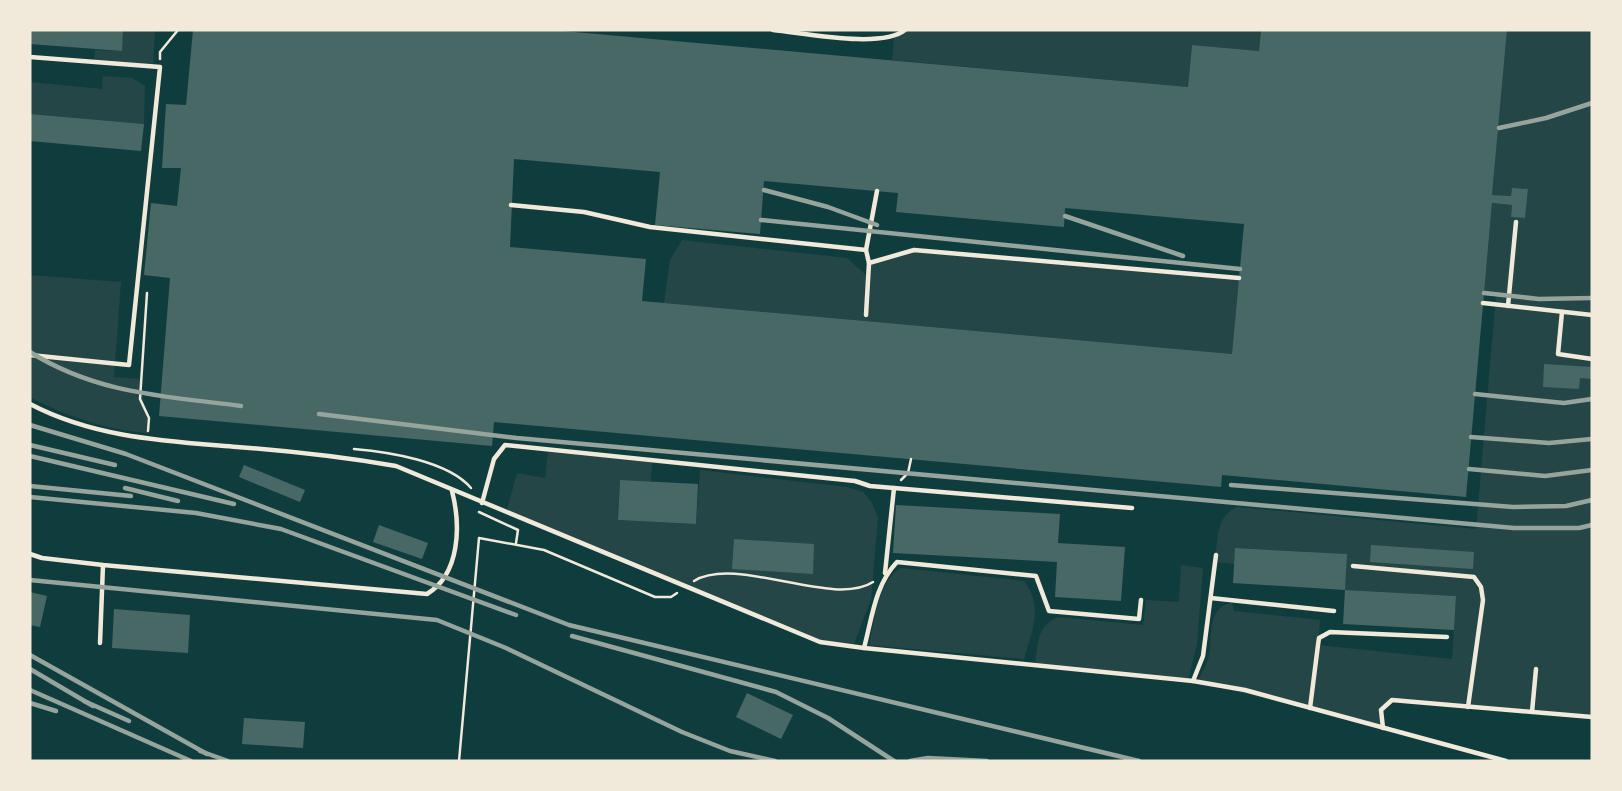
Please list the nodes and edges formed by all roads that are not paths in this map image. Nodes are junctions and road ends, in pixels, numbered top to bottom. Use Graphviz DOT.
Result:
graph roads {
  1 [pos="774,30"];
  2 [pos="905,30"];
  3 [pos="30,57"];
  4 [pos="877,191"];
  5 [pos="511,205"];
  6 [pos="1516,222"];
  7 [pos="866,250"];
  8 [pos="869,263"];
  9 [pos="1239,278"];
  10 [pos="1483,303"];
  11 [pos="1508,306"];
  12 [pos="1562,312"];
  13 [pos="866,315"];
  14 [pos="1592,315"];
  15 [pos="30,355"];
  16 [pos="1592,359"];
  17 [pos="30,404"];
  18 [pos="894,488"];
  19 [pos="452,490"];
  20 [pos="482,503"];
  21 [pos="1132,508"];
  22 [pos="30,554"];
  23 [pos="1216,555"];
  24 [pos="103,565"];
  25 [pos="1353,566"];
  26 [pos="885,574"];
  27 [pos="1211,598"];
  28 [pos="1141,600"];
  29 [pos="1334,611"];
  30 [pos="1447,637"];
  31 [pos="100,643"];
  32 [pos="864,648"];
  33 [pos="1536,669"];
  34 [pos="1193,681"];
  35 [pos="1468,707"];
  36 [pos="1310,708"];
  37 [pos="1532,712"];
  38 [pos="1592,717"];
  39 [pos="1384,729"];
  40 [pos="1506,761"];
  1 -- 2 [label="lane"];
  3 -- 15 [label="lane"];
  4 -- 7 [label="lane"];
  5 -- 7 [label="lane"];
  6 -- 11 [label="lane"];
  7 -- 8 [label="lane"];
  8 -- 9 [label="lane"];
  8 -- 13 [label="lane"];
  10 -- 11 [label="lane"];
  11 -- 12 [label="lane"];
  12 -- 14 [label="lane"];
  12 -- 16 [label="lane"];
  17 -- 19 [label="lane"];
  18 -- 20 [label="lane"];
  18 -- 21 [label="lane"];
  18 -- 26 [label="lane"];
  19 -- 20 [label="lane"];
  19 -- 24 [label="lane"];
  20 -- 32 [label="lane"];
  22 -- 24 [label="lane"];
  23 -- 27 [label="lane"];
  24 -- 31 [label="lane"];
  25 -- 35 [label="lane"];
  26 -- 28 [label="lane"];
  26 -- 32 [label="lane"];
  27 -- 29 [label="lane"];
  27 -- 34 [label="lane"];
  30 -- 36 [label="lane"];
  32 -- 34 [label="lane"];
  33 -- 37 [label="lane"];
  34 -- 36 [label="lane"];
  35 -- 37 [label="lane"];
  35 -- 39 [label="lane"];
  36 -- 39 [label="lane"];
  37 -- 38 [label="lane"];
  39 -- 40 [label="lane"];
}
